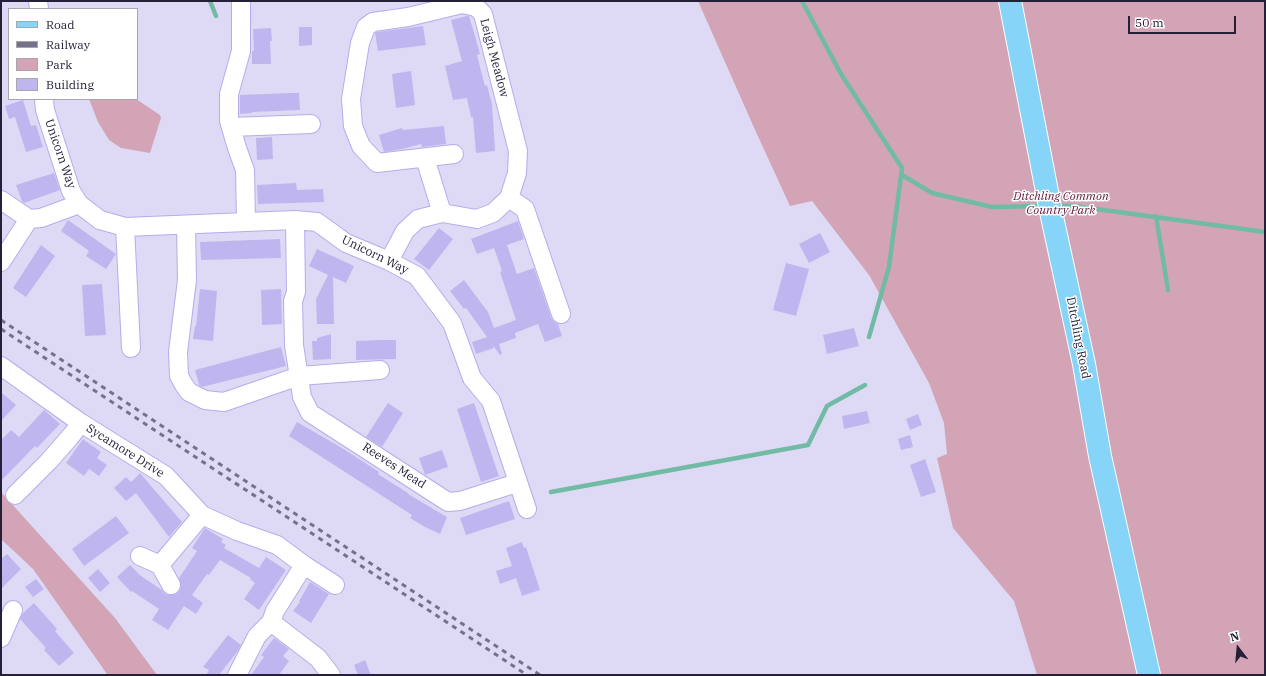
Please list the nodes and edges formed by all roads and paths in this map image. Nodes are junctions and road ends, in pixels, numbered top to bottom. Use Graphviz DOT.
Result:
graph roads {
  1 [pos="241,1"];
  2 [pos="1010,1"];
  3 [pos="44,100"];
  4 [pos="311,124"];
  5 [pos="231,127"];
  6 [pos="454,154"];
  7 [pos="425,158"];
  8 [pos="509,198"];
  9 [pos="1,200"];
  10 [pos="80,204"];
  11 [pos="442,213"];
  12 [pos="29,218"];
  13 [pos="295,220"];
  14 [pos="246,222"];
  15 [pos="186,225"];
  16 [pos="125,227"];
  17 [pos="388,261"];
  18 [pos="1,262"];
  19 [pos="561,314"];
  20 [pos="131,348"];
  21 [pos="1,366"];
  22 [pos="380,370"];
  23 [pos="299,376"];
  24 [pos="81,423"];
  25 [pos="517,482"];
  26 [pos="15,495"];
  27 [pos="527,509"];
  28 [pos="202,515"];
  29 [pos="140,556"];
  30 [pos="160,565"];
  31 [pos="304,565"];
  32 [pos="171,585"];
  33 [pos="335,585"];
  34 [pos="13,610"];
  35 [pos="271,622"];
  36 [pos="1,638"];
  37 [pos="237,675"];
  38 [pos="331,675"];
  39 [pos="1149,675"];
  1 -- 5 [label="street"];
  2 -- 39 [label="main road, Ditchling Road"];
  3 -- 10 [label="street, Unicorn Way"];
  4 -- 5 [label="street"];
  5 -- 14 [label="street"];
  6 -- 7 [label="street, Leigh Meadow"];
  7 -- 8 [label="street, Leigh Meadow"];
  7 -- 11 [label="street"];
  8 -- 11 [label="street, Leigh Meadow"];
  8 -- 19 [label="street"];
  9 -- 12 [label="street"];
  10 -- 12 [label="street"];
  10 -- 16 [label="street, Unicorn Way"];
  11 -- 17 [label="street, Leigh Meadow"];
  12 -- 18 [label="street"];
  13 -- 14 [label="street, Unicorn Way"];
  13 -- 17 [label="street, Unicorn Way"];
  13 -- 23 [label="street, Reeves Mead"];
  14 -- 15 [label="street, Unicorn Way"];
  15 -- 16 [label="street, Unicorn Way"];
  15 -- 23 [label="street"];
  16 -- 20 [label="street"];
  17 -- 25 [label="street, Unicorn Way"];
  21 -- 24 [label="street, Sycamore Drive"];
  22 -- 23 [label="street"];
  23 -- 25 [label="street, Reeves Mead"];
  24 -- 26 [label="street, Sycamore Drive"];
  24 -- 28 [label="street, Sycamore Drive"];
  25 -- 27 [label="street, Unicorn Way"];
  28 -- 30 [label="street"];
  28 -- 31 [label="street, Sycamore Drive"];
  29 -- 30 [label="street"];
  30 -- 32 [label="street"];
  31 -- 33 [label="street, Sycamore Drive"];
  31 -- 35 [label="street"];
  34 -- 36 [label="street"];
  35 -- 37 [label="street"];
  35 -- 38 [label="street"];
}
